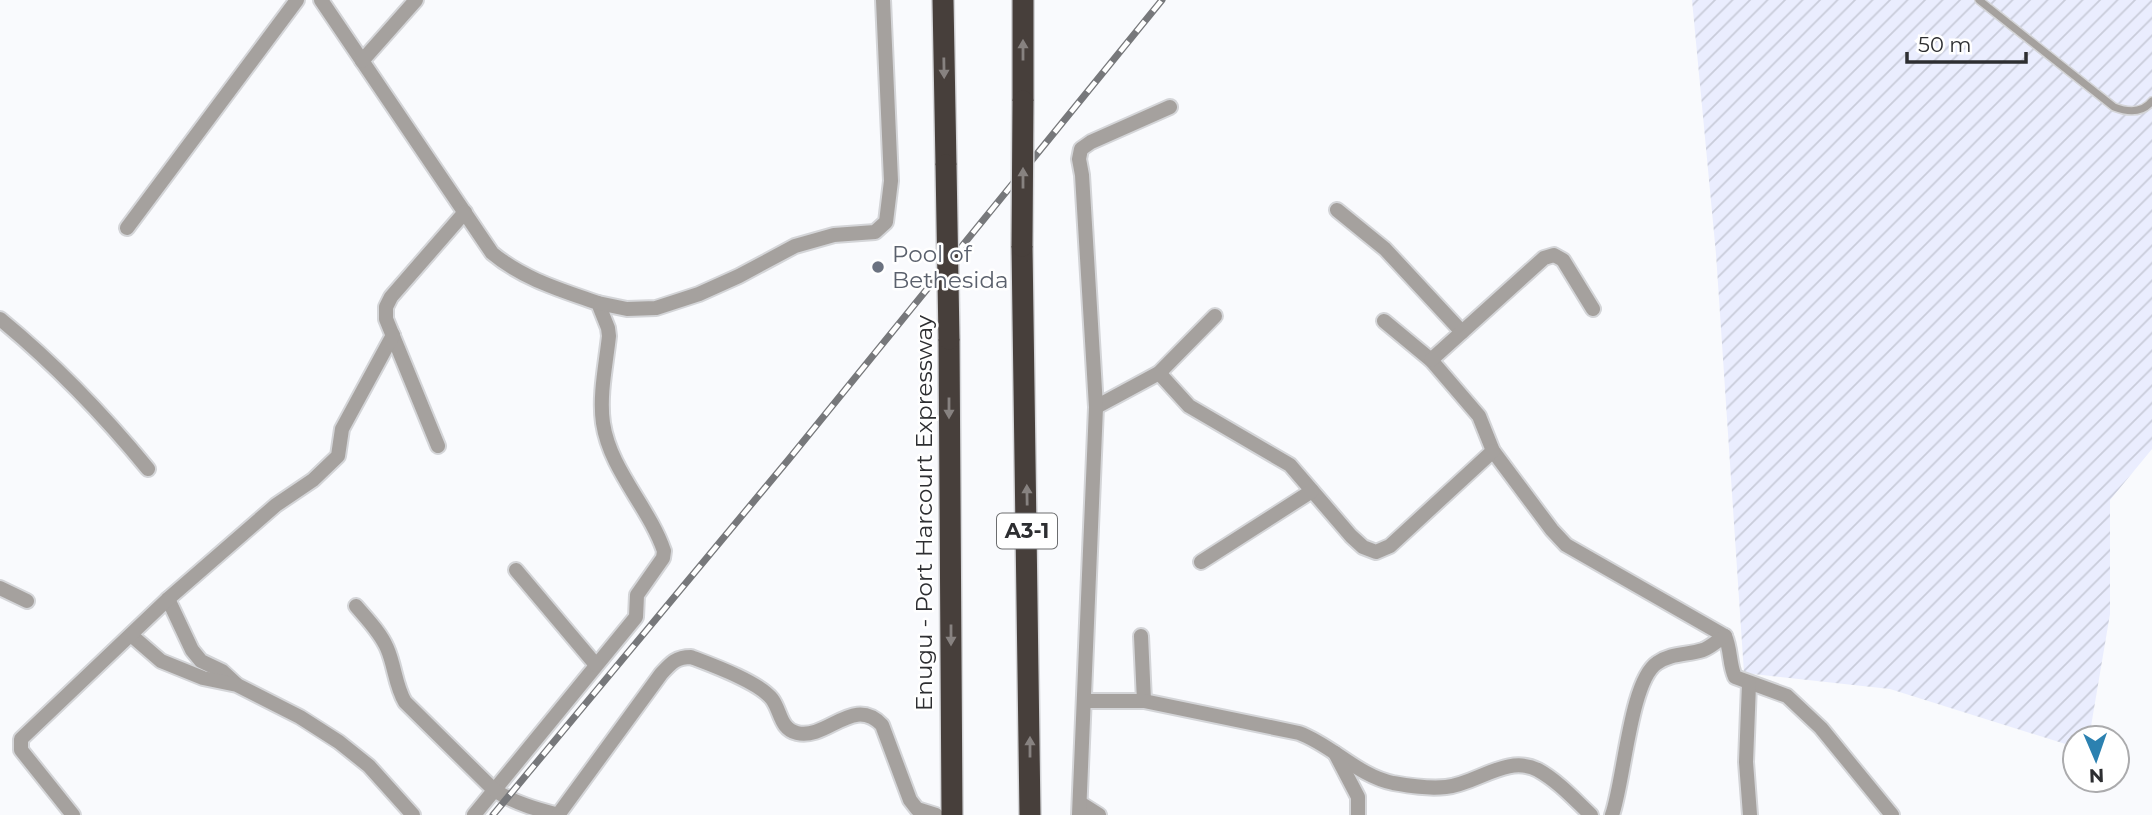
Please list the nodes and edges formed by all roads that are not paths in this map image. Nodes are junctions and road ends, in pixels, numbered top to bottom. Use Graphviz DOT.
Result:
graph roads {
  1 [pos="298,0"];
  2 [pos="321,0"];
  3 [pos="416,0"];
  4 [pos="883,0"];
  5 [pos="943,0"];
  6 [pos="1023,0"];
  7 [pos="1979,0"];
  8 [pos="362,61"];
  9 [pos="2152,101"];
  10 [pos="1170,107"];
  11 [pos="1338,210"];
  12 [pos="465,212"];
  13 [pos="127,228"];
  14 [pos="598,303"];
  15 [pos="1593,309"];
  16 [pos="1215,316"];
  17 [pos="0,319"];
  18 [pos="1384,321"];
  19 [pos="1462,332"];
  20 [pos="393,335"];
  21 [pos="1432,360"];
  22 [pos="1159,373"];
  23 [pos="1096,407"];
  24 [pos="438,446"];
  25 [pos="1493,451"];
  26 [pos="148,469"];
  27 [pos="1312,491"];
  28 [pos="1200,562"];
  29 [pos="516,570"];
  30 [pos="0,588"];
  31 [pos="168,599"];
  32 [pos="27,601"];
  33 [pos="356,606"];
  34 [pos="131,635"];
  35 [pos="1141,636"];
  36 [pos="1726,636"];
  37 [pos="596,665"];
  38 [pos="1749,684"];
  39 [pos="237,685"];
  40 [pos="1086,701"];
  41 [pos="1144,701"];
  42 [pos="1333,749"];
  43 [pos="494,790"];
  44 [pos="1080,809"];
  45 [pos="73,815"];
  46 [pos="413,815"];
  47 [pos="474,815"];
  48 [pos="558,815"];
  49 [pos="936,815"];
  50 [pos="952,815"];
  51 [pos="1030,815"];
  52 [pos="1100,815"];
  53 [pos="1358,815"];
  54 [pos="1591,815"];
  55 [pos="1612,815"];
  56 [pos="1750,815"];
  57 [pos="1892,815"];
  1 -- 13 [label="street"];
  2 -- 8 [label="street"];
  3 -- 8 [label="street"];
  4 -- 14 [label="street"];
  5 -- 50 [label="highway, Enugu - Port Harcourt Expressway, one-way, bridge"];
  51 -- 6 [label="highway, A3-1, one-way, bridge"];
  7 -- 9 [label="lane"];
  8 -- 12 [label="street"];
  10 -- 23 [label="street"];
  11 -- 19 [label="street"];
  12 -- 14 [label="street"];
  12 -- 20 [label="street"];
  14 -- 37 [label="street"];
  15 -- 19 [label="street"];
  16 -- 22 [label="street"];
  17 -- 26 [label="street"];
  18 -- 21 [label="street"];
  19 -- 21 [label="street"];
  20 -- 24 [label="street"];
  20 -- 31 [label="street"];
  21 -- 25 [label="street"];
  22 -- 23 [label="street"];
  22 -- 27 [label="street"];
  23 -- 40 [label="street"];
  25 -- 27 [label="street"];
  25 -- 36 [label="street"];
  27 -- 28 [label="street"];
  29 -- 37 [label="street"];
  30 -- 32 [label="street"];
  31 -- 34 [label="street"];
  31 -- 39 [label="street"];
  33 -- 43 [label="street"];
  34 -- 39 [label="street"];
  34 -- 45 [label="street"];
  35 -- 41 [label="street"];
  36 -- 38 [label="street"];
  36 -- 55 [label="street"];
  37 -- 43 [label="street"];
  38 -- 56 [label="street"];
  38 -- 57 [label="street"];
  39 -- 46 [label="street"];
  40 -- 41 [label="street"];
  40 -- 44 [label="street"];
  41 -- 42 [label="street"];
  42 -- 53 [label="street"];
  42 -- 54 [label="street"];
  43 -- 47 [label="street"];
  43 -- 48 [label="street"];
  44 -- 52 [label="street"];
  48 -- 49 [label="street"];
}
